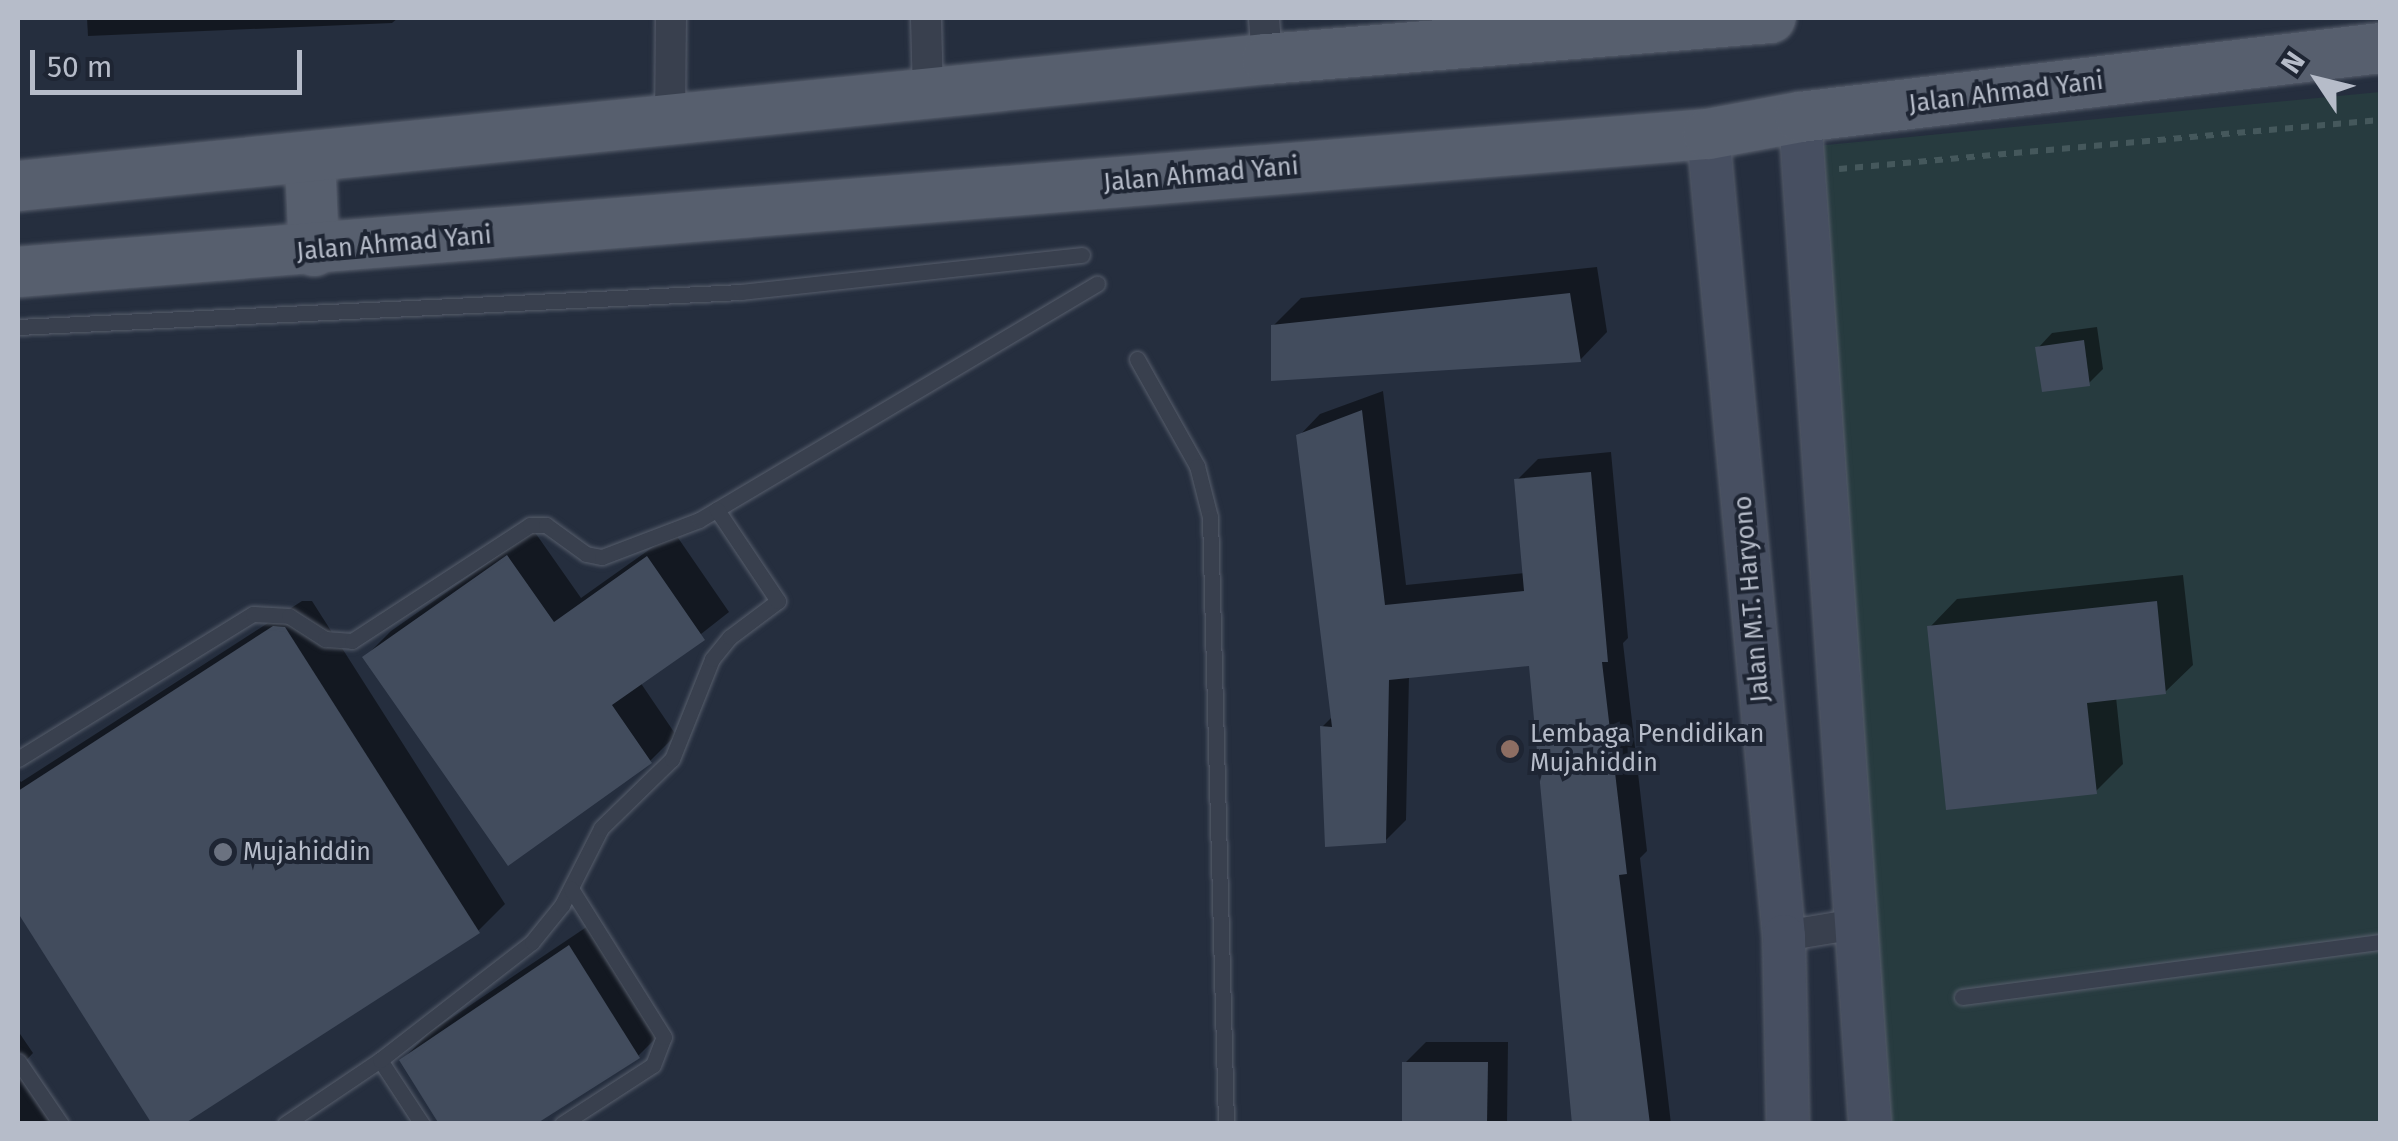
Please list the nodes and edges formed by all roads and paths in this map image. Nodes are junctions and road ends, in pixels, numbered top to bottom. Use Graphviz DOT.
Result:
graph roads {
  1 [pos="671,18"];
  2 [pos="926,18"];
  3 [pos="1770,18"];
  4 [pos="1668,22"];
  5 [pos="1266,38"];
  6 [pos="2380,48"];
  7 [pos="928,96"];
  8 [pos="1800,117"];
  9 [pos="2380,120"];
  10 [pos="670,124"];
  11 [pos="1708,134"];
  12 [pos="310,158"];
  13 [pos="1804,172"];
  14 [pos="18,186"];
  15 [pos="314,251"];
  16 [pos="1082,255"];
  17 [pos="18,272"];
  18 [pos="1097,284"];
  19 [pos="18,327"];
  20 [pos="1137,359"];
  21 [pos="717,510"];
  22 [pos="18,759"];
  23 [pos="571,889"];
  24 [pos="1856,924"];
  25 [pos="1784,936"];
  26 [pos="2380,942"];
  27 [pos="1962,998"];
  28 [pos="380,1060"];
  29 [pos="18,1062"];
  30 [pos="61,1124"];
  31 [pos="285,1124"];
  32 [pos="422,1124"];
  33 [pos="562,1124"];
  34 [pos="1226,1124"];
  35 [pos="1788,1124"];
  36 [pos="1870,1124"];
  1 -- 10 [label="street"];
  2 -- 7 [label="street"];
  3 -- 4 [label="main road"];
  4 -- 5 [label="main road"];
  5 -- 7 [label="main road"];
  6 -- 8 [label="main road, Jalan Ahmad Yani"];
  7 -- 10 [label="main road"];
  8 -- 11 [label="main road, Jalan Ahmad Yani"];
  8 -- 13 [label="street"];
  9 -- 13 [label="path"];
  10 -- 12 [label="main road"];
  11 -- 15 [label="main road, Jalan Ahmad Yani"];
  11 -- 25 [label="street, Jalan M.T. Haryono"];
  12 -- 14 [label="main road"];
  12 -- 15 [label="main road"];
  13 -- 24 [label="street"];
  15 -- 17 [label="main road, Jalan Ahmad Yani"];
  16 -- 19 [label="lane"];
  18 -- 21 [label="lane"];
  20 -- 34 [label="lane"];
  21 -- 22 [label="lane"];
  21 -- 23 [label="lane"];
  23 -- 28 [label="lane"];
  23 -- 33 [label="lane"];
  24 -- 25 [label="street"];
  24 -- 36 [label="street"];
  25 -- 35 [label="street, Jalan M.T. Haryono"];
  26 -- 27 [label="lane"];
  28 -- 31 [label="lane"];
  28 -- 32 [label="lane"];
  29 -- 30 [label="lane"];
}
